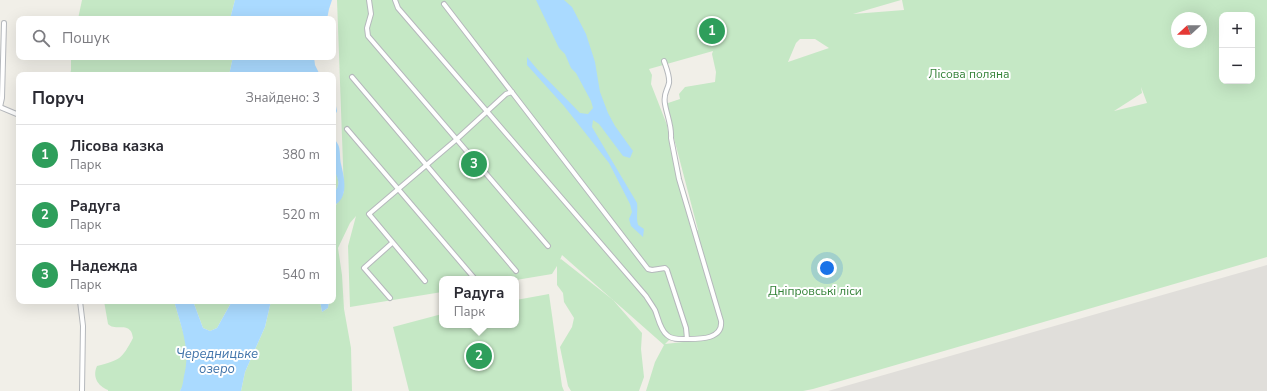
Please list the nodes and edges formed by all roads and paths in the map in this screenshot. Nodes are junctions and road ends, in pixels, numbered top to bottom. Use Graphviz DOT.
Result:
graph roads {
  1 [pos="369,0"];
  2 [pos="395,0"];
  3 [pos="444,4"];
  4 [pos="4,23"];
  5 [pos="664,61"];
  6 [pos="352,77"];
  7 [pos="512,92"];
  8 [pos="0,107"];
  9 [pos="487,111"];
  10 [pos="16,114"];
  11 [pos="347,129"];
  12 [pos="457,139"];
  13 [pos="427,164"];
  14 [pos="398,189"];
  15 [pos="392,243"];
  16 [pos="548,246"];
  17 [pos="516,271"];
  18 [pos="472,276"];
  19 [pos="425,281"];
  20 [pos="390,298"];
  21 [pos="80,304"];
  22 [pos="687,339"];
  23 [pos="82,391"];
  1 -- 12 [label="street"];
  2 -- 9 [label="street"];
  3 -- 7 [label="street"];
  4 -- 8 [label="street"];
  5 -- 22 [label="street"];
  6 -- 13 [label="street"];
  7 -- 9 [label="street"];
  7 -- 22 [label="street"];
  8 -- 10 [label="street"];
  9 -- 12 [label="street"];
  9 -- 22 [label="street"];
  11 -- 14 [label="street"];
  12 -- 13 [label="street"];
  12 -- 16 [label="street"];
  13 -- 14 [label="street"];
  13 -- 17 [label="street"];
  14 -- 15 [label="street"];
  14 -- 18 [label="street"];
  15 -- 19 [label="street"];
  15 -- 20 [label="street"];
  21 -- 23 [label="street"];
}
